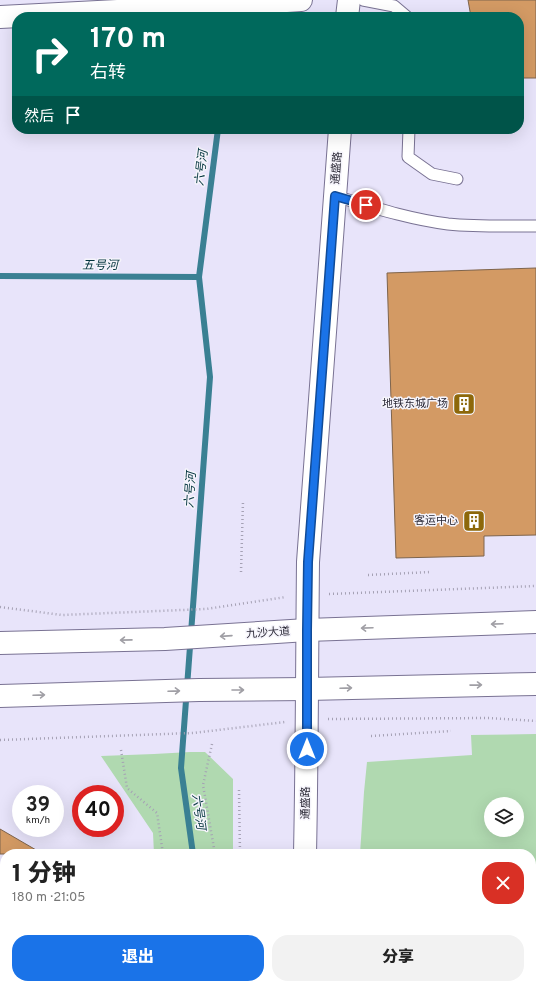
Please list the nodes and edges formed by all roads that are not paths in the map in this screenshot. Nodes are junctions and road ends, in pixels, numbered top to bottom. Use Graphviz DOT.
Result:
graph roads {
  1 [pos="301,0"];
  2 [pos="349,0"];
  3 [pos="363,0"];
  4 [pos="98,12"];
  5 [pos="348,12"];
  6 [pos="401,12"];
  7 [pos="12,16"];
  8 [pos="0,17"];
  9 [pos="340,134"];
  10 [pos="409,134"];
  11 [pos="457,179"];
  12 [pos="335,196"];
  13 [pos="536,226"];
  14 [pos="536,622"];
  15 [pos="307,630"];
  16 [pos="0,643"];
  17 [pos="536,684"];
  18 [pos="307,689"];
  19 [pos="0,696"];
  20 [pos="305,849"];
  1 -- 4 [label="main road"];
  2 -- 5 [label="main road"];
  3 -- 6 [label="lane"];
  7 -- 8 [label="main road"];
  9 -- 12 [label="main road, 通盛路"];
  10 -- 11 [label="lane"];
  12 -- 13 [label="lane"];
  12 -- 15 [label="main road, 通盛路"];
  14 -- 15 [label="main road, 九沙大道, one-way"];
  15 -- 16 [label="main road, 九沙大道, one-way"];
  15 -- 18 [label="main road, 通盛路"];
  18 -- 17 [label="main road, one-way"];
  19 -- 18 [label="main road, one-way"];
  18 -- 20 [label="main road, 通盛路"];
}
